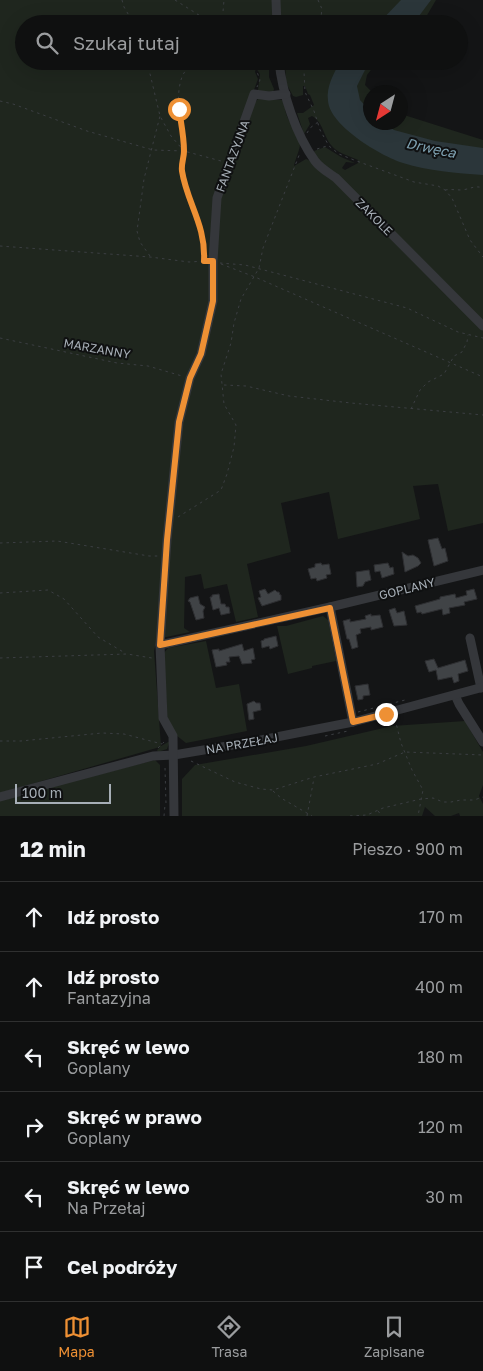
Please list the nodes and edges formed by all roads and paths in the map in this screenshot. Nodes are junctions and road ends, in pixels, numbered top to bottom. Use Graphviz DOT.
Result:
graph roads {
  1 [pos="122,0"];
  2 [pos="175,0"];
  3 [pos="224,0"];
  4 [pos="276,0"];
  5 [pos="318,0"];
  6 [pos="129,15"];
  7 [pos="199,15"];
  8 [pos="223,15"];
  9 [pos="277,15"];
  10 [pos="321,15"];
  11 [pos="149,70"];
  12 [pos="187,70"];
  13 [pos="256,70"];
  14 [pos="281,70"];
  15 [pos="305,70"];
  16 [pos="254,94"];
  17 [pos="286,94"];
  18 [pos="0,101"];
  19 [pos="160,116"];
  20 [pos="318,122"];
  21 [pos="303,141"];
  22 [pos="329,146"];
  23 [pos="152,150"];
  24 [pos="309,150"];
  25 [pos="184,151"];
  26 [pos="229,164"];
  27 [pos="483,188"];
  28 [pos="445,190"];
  29 [pos="0,246"];
  30 [pos="150,257"];
  31 [pos="483,257"];
  32 [pos="208,261"];
  33 [pos="259,268"];
  34 [pos="255,277"];
  35 [pos="483,326"];
  36 [pos="468,334"];
  37 [pos="0,338"];
  38 [pos="483,338"];
  39 [pos="451,362"];
  40 [pos="483,377"];
  41 [pos="190,378"];
  42 [pos="223,385"];
  43 [pos="410,409"];
  44 [pos="483,415"];
  45 [pos="169,527"];
  46 [pos="0,543"];
  47 [pos="166,555"];
  48 [pos="483,570"];
  49 [pos="0,593"];
  50 [pos="330,608"];
  51 [pos="470,638"];
  52 [pos="160,645"];
  53 [pos="127,654"];
  54 [pos="0,658"];
  55 [pos="160,659"];
  56 [pos="482,688"];
  57 [pos="455,695"];
  58 [pos="395,719"];
  59 [pos="353,722"];
  60 [pos="168,740"];
  61 [pos="0,741"];
  62 [pos="483,742"];
  63 [pos="162,744"];
  64 [pos="156,750"];
  65 [pos="405,752"];
  66 [pos="174,755"];
  67 [pos="483,755"];
  68 [pos="189,760"];
  69 [pos="314,777"];
  70 [pos="273,790"];
  71 [pos="0,797"];
  72 [pos="483,798"];
  73 [pos="421,799"];
  74 [pos="166,804"];
  75 [pos="378,811"];
  76 [pos="307,813"];
  77 [pos="164,816"];
  78 [pos="174,816"];
  79 [pos="306,816"];
  80 [pos="312,816"];
  81 [pos="350,816"];
  82 [pos="382,816"];
  83 [pos="418,816"];
  1 -- 6 [label="path"];
  2 -- 7 [label="path"];
  3 -- 8 [label="path"];
  4 -- 9 [label="street"];
  5 -- 10 [label="path"];
  11 -- 19 [label="path"];
  12 -- 25 [label="path"];
  13 -- 16 [label="path"];
  14 -- 17 [label="street"];
  15 -- 20 [label="path"];
  16 -- 17 [label="street"];
  16 -- 26 [label="street, FANTAZYJNA"];
  17 -- 21 [label="street, ZAKOLE"];
  18 -- 23 [label="path"];
  19 -- 23 [label="path"];
  19 -- 25 [label="path"];
  20 -- 21 [label="path"];
  20 -- 22 [label="path"];
  21 -- 24 [label="street, ZAKOLE"];
  21 -- 33 [label="path"];
  22 -- 24 [label="path"];
  22 -- 28 [label="path"];
  23 -- 25 [label="path"];
  23 -- 30 [label="path"];
  24 -- 35 [label="street, ZAKOLE"];
  25 -- 26 [label="path"];
  25 -- 32 [label="path"];
  26 -- 32 [label="street, FANTAZYJNA"];
  27 -- 28 [label="path"];
  28 -- 31 [label="path"];
  29 -- 30 [label="path"];
  30 -- 32 [label="path"];
  32 -- 33 [label="path"];
  32 -- 34 [label="path"];
  32 -- 41 [label="street, FANTAZYJNA"];
  33 -- 34 [label="path"];
  33 -- 36 [label="path"];
  34 -- 39 [label="path"];
  34 -- 42 [label="path"];
  36 -- 38 [label="path"];
  36 -- 39 [label="path"];
  37 -- 41 [label="path, MARZANNY"];
  39 -- 40 [label="path"];
  39 -- 43 [label="path"];
  41 -- 45 [label="street, FANTAZYJNA"];
  42 -- 43 [label="path"];
  42 -- 45 [label="path"];
  43 -- 44 [label="path"];
  45 -- 47 [label="street, FANTAZYJNA"];
  46 -- 47 [label="path"];
  47 -- 52 [label="street, FANTAZYJNA"];
  48 -- 50 [label="street, GOPLANY"];
  49 -- 53 [label="path"];
  50 -- 52 [label="street, GOPLANY"];
  50 -- 59 [label="street"];
  51 -- 56 [label="street"];
  52 -- 55 [label="street, FANTAZYJNA"];
  53 -- 54 [label="path"];
  53 -- 55 [label="path"];
  55 -- 66 [label="street, FANTAZYJNA"];
  56 -- 57 [label="street, NA PRZEŁAJ"];
  57 -- 59 [label="street, NA PRZEŁAJ"];
  57 -- 62 [label="street"];
  58 -- 65 [label="path"];
  59 -- 66 [label="street, NA PRZEŁAJ"];
  60 -- 63 [label="path"];
  61 -- 63 [label="path"];
  63 -- 64 [label="path"];
  65 -- 67 [label="path"];
  65 -- 69 [label="path"];
  65 -- 73 [label="path"];
  66 -- 71 [label="street, NA PRZEŁAJ"];
  66 -- 78 [label="street, FANTAZYJNA"];
  68 -- 70 [label="path"];
  69 -- 70 [label="path"];
  69 -- 76 [label="path"];
  70 -- 76 [label="path"];
  72 -- 73 [label="path"];
  73 -- 75 [label="path"];
  73 -- 83 [label="path"];
  74 -- 77 [label="path"];
  75 -- 81 [label="path"];
  75 -- 82 [label="path"];
  76 -- 79 [label="path"];
  76 -- 80 [label="path"];
}
